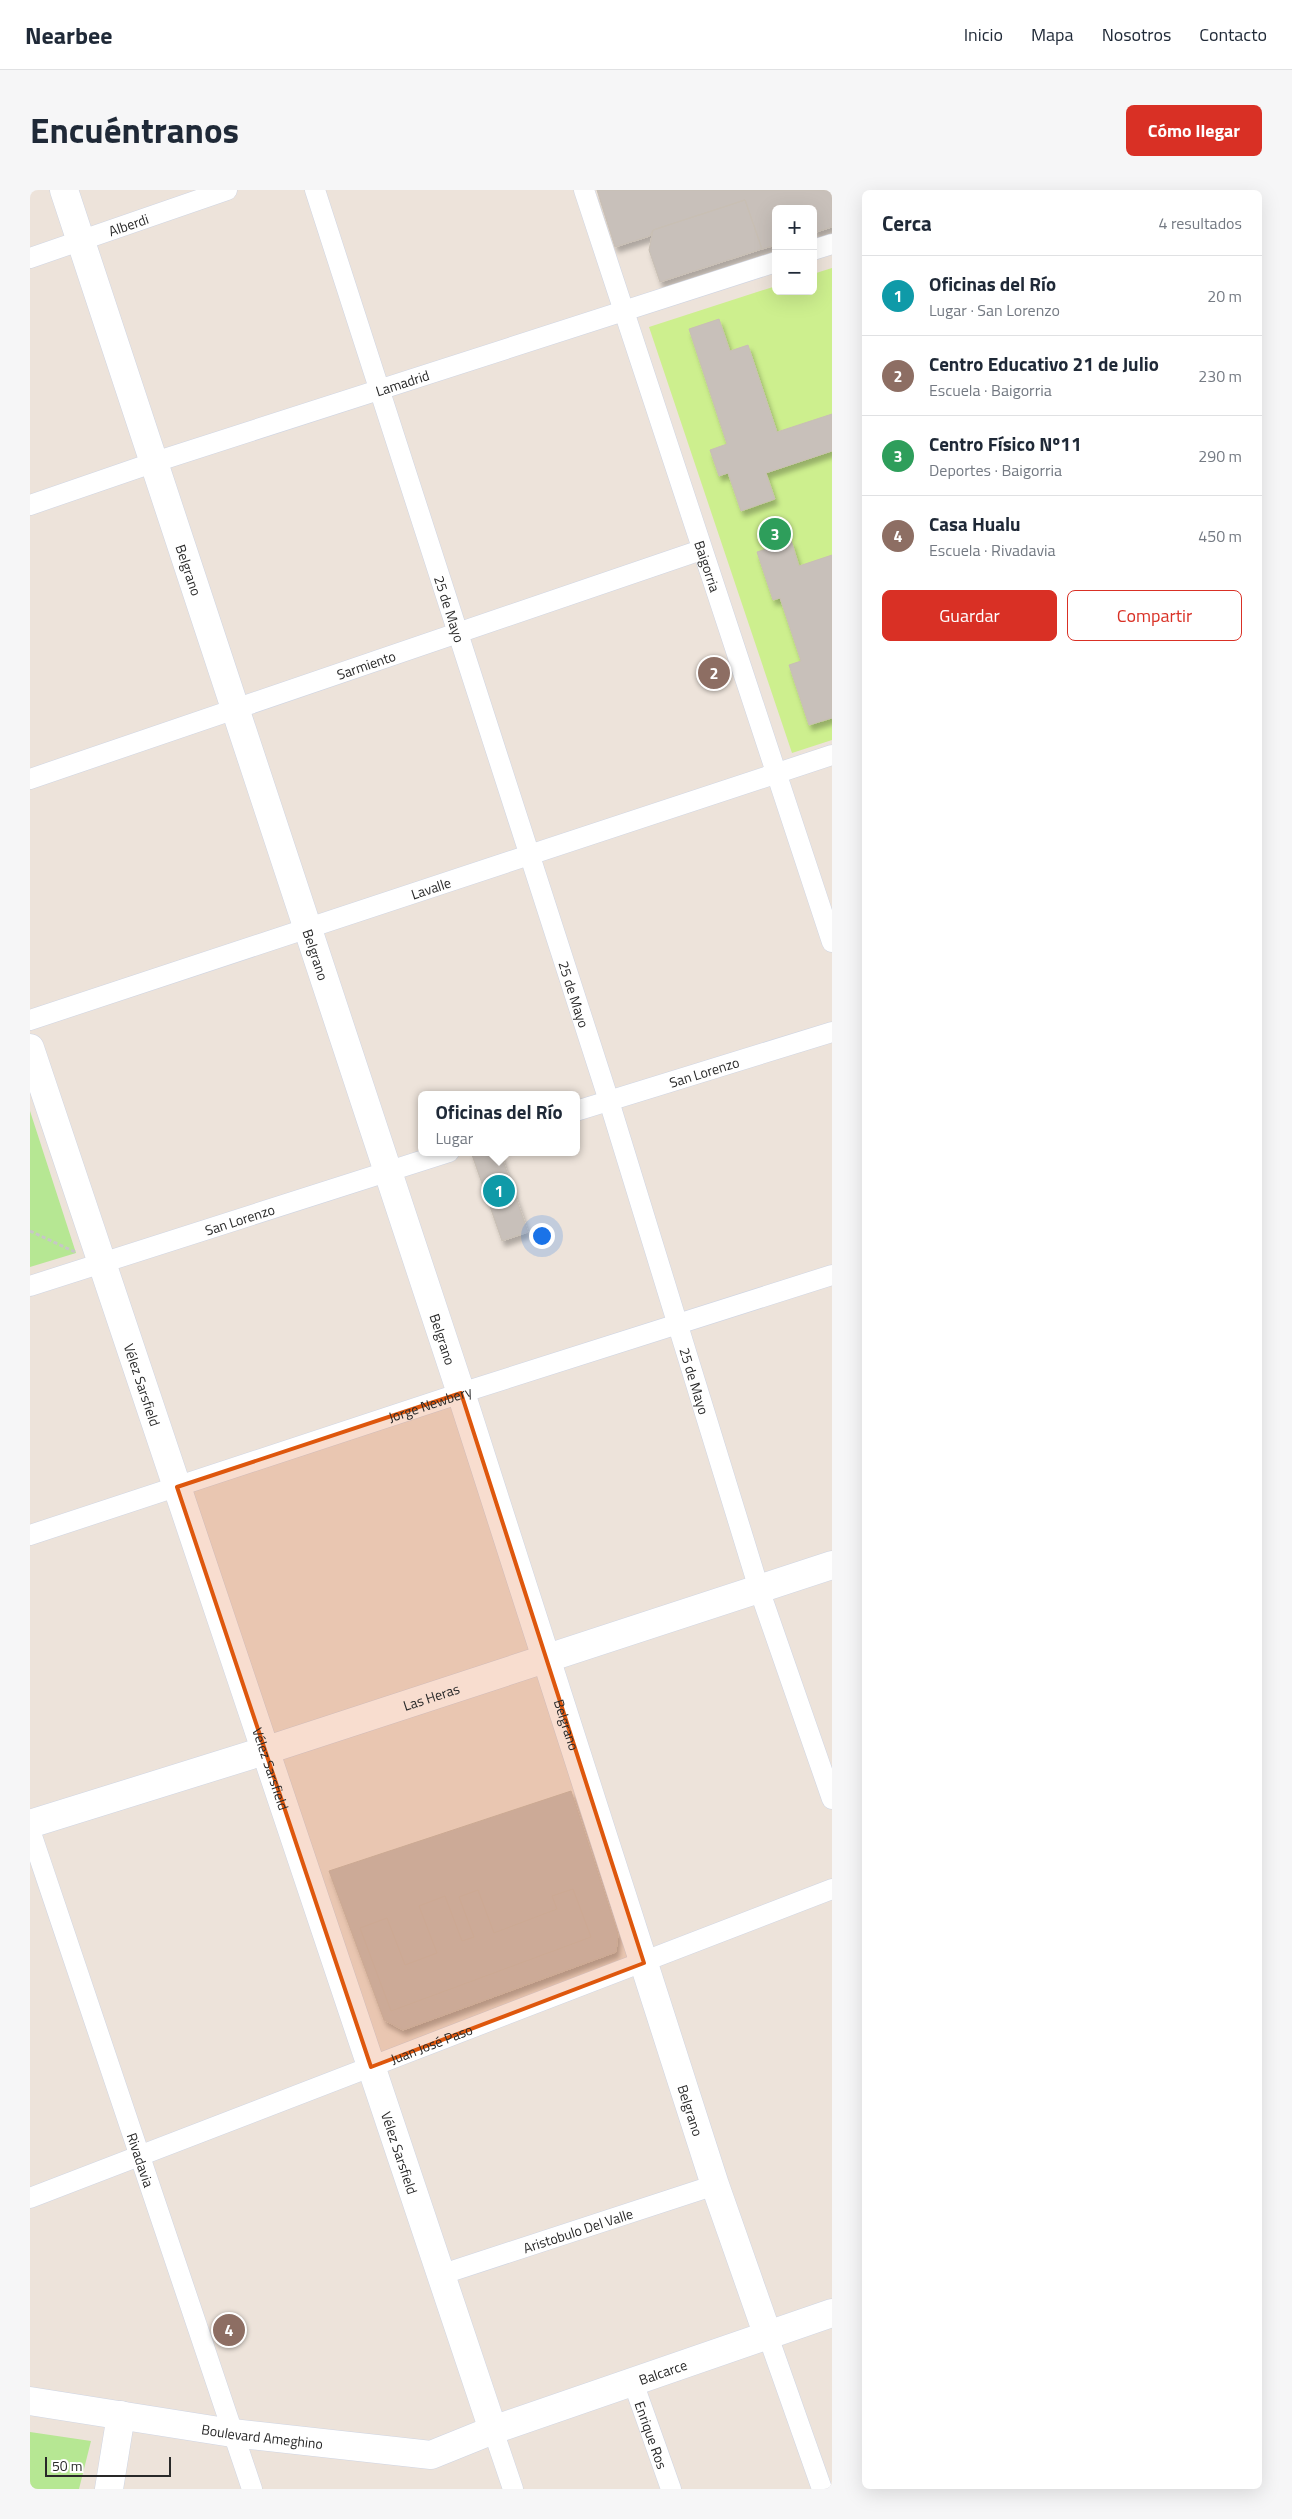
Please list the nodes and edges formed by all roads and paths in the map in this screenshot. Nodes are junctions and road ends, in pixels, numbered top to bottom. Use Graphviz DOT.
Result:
graph roads {
  1 [pos="64,190"];
  2 [pos="227,190"];
  3 [pos="315,190"];
  4 [pos="584,190"];
  5 [pos="81,241"];
  6 [pos="832,244"];
  7 [pos="817,249"];
  8 [pos="30,258"];
  9 [pos="772,263"];
  10 [pos="623,312"];
  11 [pos="378,390"];
  12 [pos="155,462"];
  13 [pos="30,505"];
  14 [pos="701,550"];
  15 [pos="457,631"];
  16 [pos="235,710"];
  17 [pos="832,755"];
  18 [pos="776,774"];
  19 [pos="30,779"];
  20 [pos="529,856"];
  21 [pos="306,928"];
  22 [pos="832,942"];
  23 [pos="30,1020"];
  24 [pos="832,1032"];
  25 [pos="30,1048"];
  26 [pos="608,1101"];
  27 [pos="580,1110"];
  28 [pos="437,1156"];
  29 [pos="387,1172"];
  30 [pos="30,1231"];
  31 [pos="101,1263"];
  32 [pos="832,1275"];
  33 [pos="30,1286"];
  34 [pos="679,1325"];
  35 [pos="461,1393"];
  36 [pos="177,1487"];
  37 [pos="30,1535"];
  38 [pos="832,1565"];
  39 [pos="759,1589"];
  40 [pos="546,1657"];
  41 [pos="264,1751"];
  42 [pos="832,1799"];
  43 [pos="30,1824"];
  44 [pos="30,1830"];
  45 [pos="832,1889"];
  46 [pos="644,1963"];
  47 [pos="371,2067"];
  48 [pos="139,2157"];
  49 [pos="715,2185"];
  50 [pos="30,2198"];
  51 [pos="440,2275"];
  52 [pos="832,2313"];
  53 [pos="768,2336"];
  54 [pos="632,2382"];
  55 [pos="30,2400"];
  56 [pos="121,2415"];
  57 [pos="493,2430"];
  58 [pos="232,2433"];
  59 [pos="109,2489"];
  60 [pos="252,2489"];
  61 [pos="513,2489"];
  62 [pos="671,2489"];
  63 [pos="822,2489"];
  1 -- 5 [label="main road, Belgrano"];
  2 -- 5 [label="street, Alberdi"];
  3 -- 11 [label="street, 25 de Mayo"];
  4 -- 10 [label="street, Baigorria"];
  5 -- 8 [label="street, Alberdi"];
  5 -- 12 [label="main road, Belgrano"];
  6 -- 7 [label="street"];
  9 -- 10 [label="street, Lamadrid"];
  10 -- 11 [label="street, Lamadrid"];
  10 -- 14 [label="street, Baigorria"];
  11 -- 12 [label="street, Lamadrid"];
  11 -- 15 [label="street, 25 de Mayo"];
  12 -- 13 [label="street, Lamadrid"];
  12 -- 16 [label="main road, Belgrano"];
  14 -- 15 [label="street, Sarmiento"];
  14 -- 18 [label="street, Baigorria"];
  15 -- 16 [label="street, Sarmiento"];
  15 -- 20 [label="street, 25 de Mayo"];
  16 -- 19 [label="street, Sarmiento"];
  16 -- 21 [label="main road, Belgrano"];
  17 -- 18 [label="street, Lavalle"];
  18 -- 20 [label="street, Lavalle"];
  18 -- 22 [label="street, Baigorria"];
  20 -- 21 [label="street, Lavalle"];
  20 -- 26 [label="street, 25 de Mayo"];
  21 -- 23 [label="street, Lavalle"];
  21 -- 29 [label="main road, Belgrano"];
  24 -- 26 [label="street, San Lorenzo"];
  25 -- 31 [label="main road, Vélez Sarsfield"];
  26 -- 27 [label="street, San Lorenzo"];
  26 -- 34 [label="street, 25 de Mayo"];
  28 -- 29 [label="street, San Lorenzo"];
  29 -- 31 [label="street, San Lorenzo"];
  29 -- 35 [label="main road, Belgrano"];
  30 -- 31 [label="path"];
  31 -- 33 [label="street, San Lorenzo"];
  31 -- 36 [label="main road, Vélez Sarsfield"];
  32 -- 34 [label="street, Jorge Newbery"];
  34 -- 35 [label="street, Jorge Newbery"];
  34 -- 39 [label="street, 25 de Mayo"];
  35 -- 36 [label="street, Jorge Newbery"];
  35 -- 40 [label="main road, Belgrano"];
  36 -- 37 [label="street, Jorge Newbery"];
  36 -- 41 [label="main road, Vélez Sarsfield"];
  38 -- 39 [label="main road, Las Heras"];
  39 -- 40 [label="main road, Las Heras"];
  39 -- 42 [label="street, 25 de Mayo"];
  40 -- 41 [label="main road, Las Heras"];
  40 -- 46 [label="main road, Belgrano"];
  41 -- 43 [label="main road, Las Heras"];
  41 -- 47 [label="main road, Vélez Sarsfield"];
  44 -- 48 [label="street, Rivadavia"];
  45 -- 46 [label="street, Juan José Paso"];
  46 -- 47 [label="street, Juan José Paso"];
  46 -- 49 [label="main road, Belgrano"];
  47 -- 48 [label="street, Juan José Paso"];
  47 -- 51 [label="main road, Vélez Sarsfield"];
  48 -- 50 [label="street, Juan José Paso"];
  48 -- 58 [label="street, Rivadavia"];
  49 -- 51 [label="street, Aristobulo Del Valle"];
  49 -- 53 [label="main road, Belgrano"];
  51 -- 57 [label="main road, Vélez Sarsfield"];
  52 -- 53 [label="main road, Balcarce"];
  53 -- 54 [label="main road, Balcarce"];
  53 -- 63 [label="street, Belgrano"];
  54 -- 57 [label="main road, Balcarce"];
  54 -- 62 [label="street, Enrique Ros"];
  55 -- 56 [label="main road, Boulevard Ameghino"];
  56 -- 58 [label="main road, Boulevard Ameghino"];
  56 -- 59 [label="main road"];
  57 -- 58 [label="main road, Boulevard Ameghino"];
  57 -- 61 [label="street, Vélez Sarsfield"];
  58 -- 60 [label="street, Rivadavia"];
}
